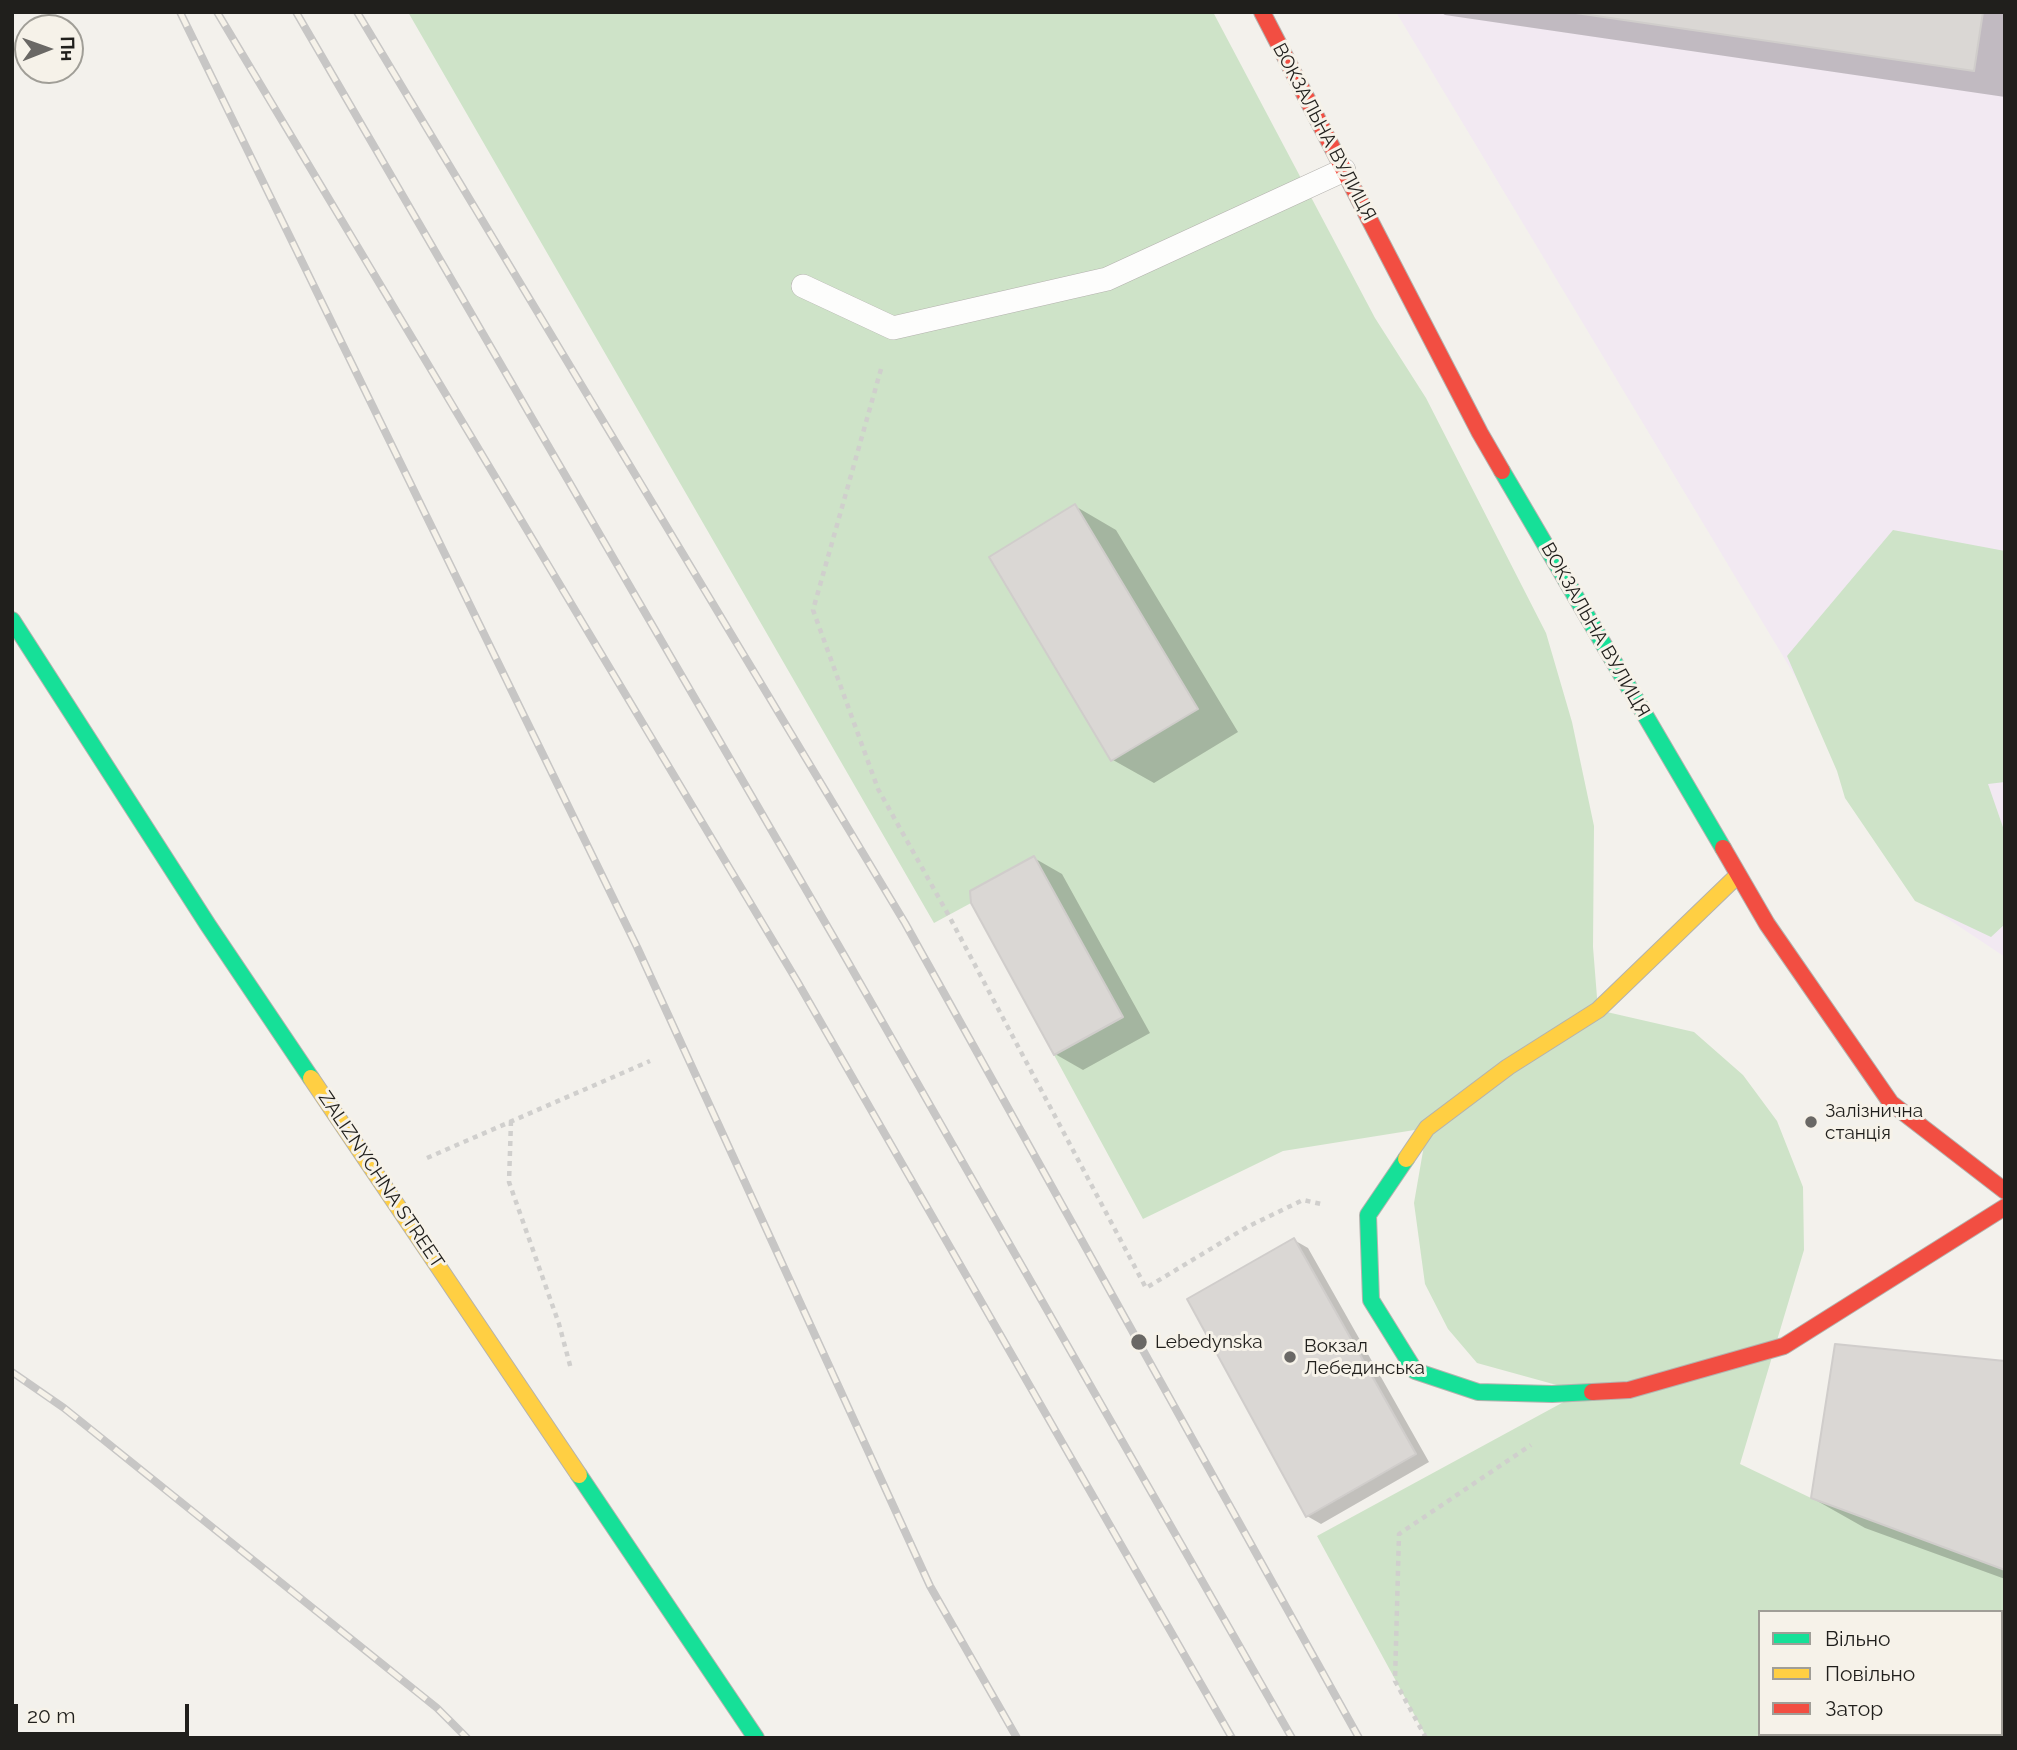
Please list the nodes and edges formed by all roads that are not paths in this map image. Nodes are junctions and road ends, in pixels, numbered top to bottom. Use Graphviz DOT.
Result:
graph roads {
  1 [pos="1262,12"];
  2 [pos="1344,170"];
  3 [pos="803,286"];
  4 [pos="12,620"];
  5 [pos="1738,875"];
  6 [pos="2005,1191"];
  7 [pos="2005,1207"];
  8 [pos="756,1738"];
  1 -- 2 [label="street, ВОКЗАЛЬНА ВУЛИЦЯ"];
  2 -- 3 [label="lane"];
  2 -- 5 [label="street, ВОКЗАЛЬНА ВУЛИЦЯ"];
  4 -- 8 [label="street, ZALIZNYCHNA STREET"];
  5 -- 6 [label="street, ВОКЗАЛЬНА ВУЛИЦЯ"];
  5 -- 7 [label="street"];
}
